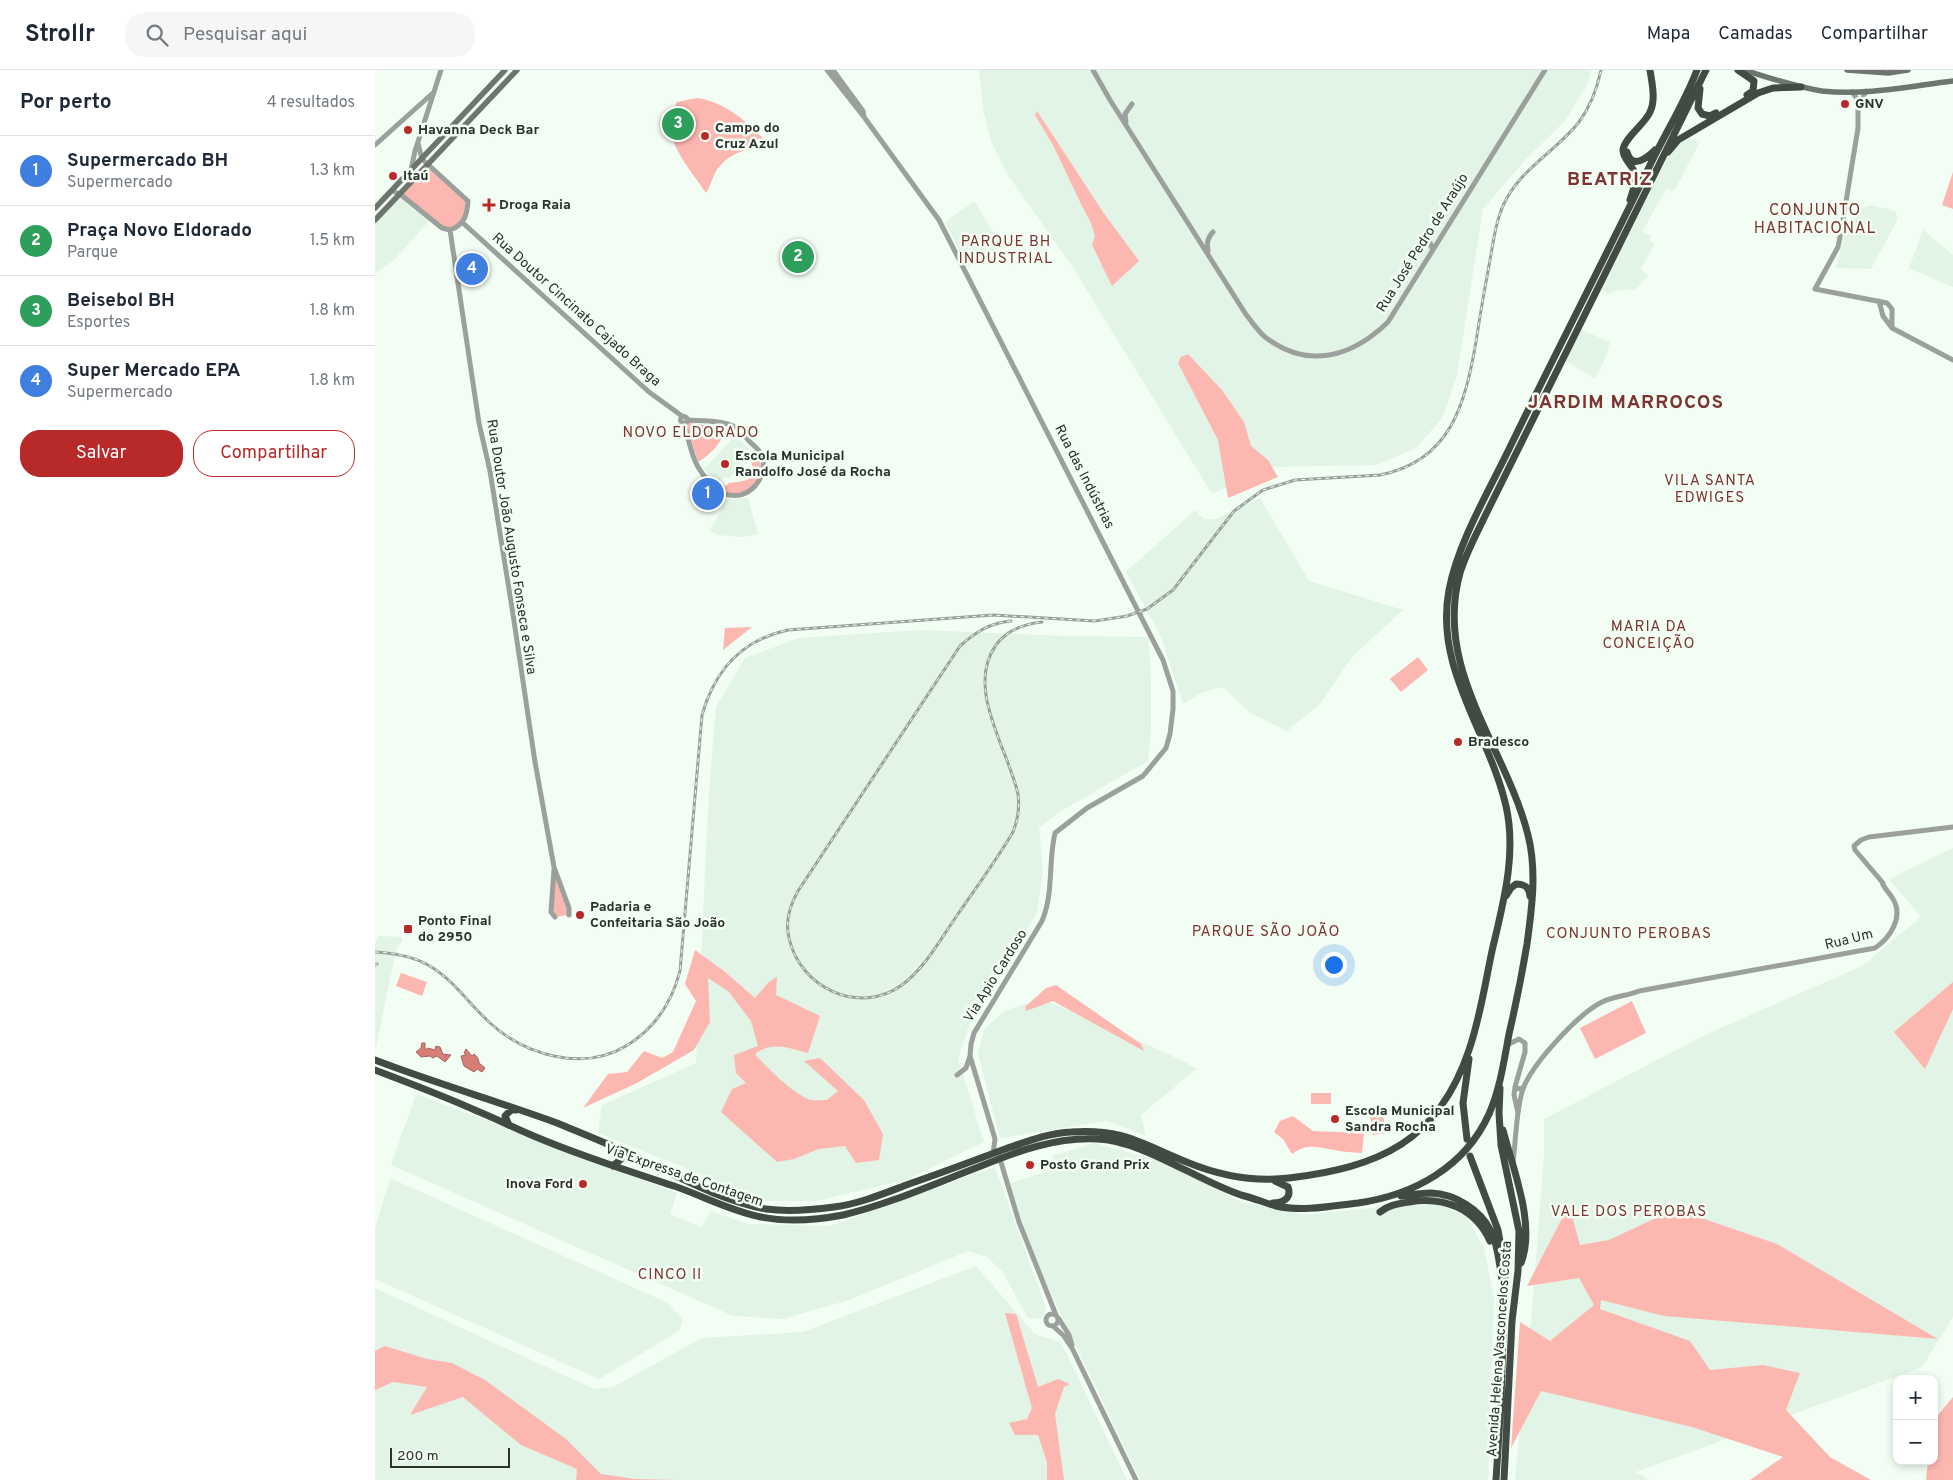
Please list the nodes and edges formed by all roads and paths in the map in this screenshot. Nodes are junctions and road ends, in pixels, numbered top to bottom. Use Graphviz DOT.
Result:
graph roads {
  1 [pos="441,70"];
  2 [pos="505,70"];
  3 [pos="517,70"];
  4 [pos="827,70"];
  5 [pos="833,70"];
  6 [pos="1093,70"];
  7 [pos="1545,70"];
  8 [pos="1652,70"];
  9 [pos="1697,70"];
  10 [pos="1706,70"];
  11 [pos="1738,70"];
  12 [pos="1744,70"];
  13 [pos="1847,70"];
  14 [pos="1908,70"];
  15 [pos="1701,80"];
  16 [pos="1953,81"];
  17 [pos="1801,87"];
  18 [pos="1866,91"];
  19 [pos="434,92"];
  20 [pos="1852,92"];
  21 [pos="1132,104"];
  22 [pos="1859,107"];
  23 [pos="864,117"];
  24 [pos="1126,125"];
  25 [pos="418,143"];
  26 [pos="375,145"];
  27 [pos="1659,147"];
  28 [pos="422,159"];
  29 [pos="1660,162"];
  30 [pos="427,164"];
  31 [pos="411,170"];
  32 [pos="392,191"];
  33 [pos="400,194"];
  34 [pos="375,208"];
  35 [pos="1626,216"];
  36 [pos="375,220"];
  37 [pos="463,223"];
  38 [pos="450,230"];
  39 [pos="1213,232"];
  40 [pos="1427,235"];
  41 [pos="1432,249"];
  42 [pos="1209,254"];
  43 [pos="1879,301"];
  44 [pos="1892,328"];
  45 [pos="1953,360"];
  46 [pos="686,422"];
  47 [pos="1062,827"];
  48 [pos="1953,828"];
  49 [pos="554,867"];
  50 [pos="1531,903"];
  51 [pos="1502,907"];
  52 [pos="569,915"];
  53 [pos="555,917"];
  54 [pos="1507,1045"];
  55 [pos="1471,1046"];
  56 [pos="971,1056"];
  57 [pos="375,1060"];
  58 [pos="375,1070"];
  59 [pos="1501,1072"];
  60 [pos="957,1075"];
  61 [pos="1515,1087"];
  62 [pos="1524,1087"];
  63 [pos="519,1110"];
  64 [pos="1499,1113"];
  65 [pos="1519,1115"];
  66 [pos="509,1125"];
  67 [pos="1516,1138"];
  68 [pos="995,1139"];
  69 [pos="1467,1139"];
  70 [pos="1506,1141"];
  71 [pos="618,1149"];
  72 [pos="1004,1150"];
  73 [pos="996,1156"];
  74 [pos="1470,1156"];
  75 [pos="1513,1164"];
  76 [pos="613,1166"];
  77 [pos="1266,1180"];
  78 [pos="1390,1197"];
  79 [pos="1265,1202"];
  80 [pos="1380,1212"];
  81 [pos="1498,1258"];
  82 [pos="1518,1271"];
  83 [pos="1048,1296"];
  84 [pos="1505,1300"];
  85 [pos="1047,1316"];
  86 [pos="1057,1317"];
  87 [pos="1053,1326"];
  88 [pos="1073,1348"];
  89 [pos="1136,1480"];
  90 [pos="1496,1480"];
  91 [pos="1504,1480"];
  1 -- 19 [label="street"];
  2 -- 28 [label="main road"];
  3 -- 30 [label="main road"];
  4 -- 23 [label="street, Rua das Indústrias"];
  5 -- 23 [label="street, Rua das Indústrias"];
  6 -- 24 [label="street, Rua José Pedro de Araújo"];
  7 -- 41 [label="street, Rua José Pedro de Araújo"];
  8 -- 27 [label="highway"];
  8 -- 35 [label="highway"];
  9 -- 27 [label="highway"];
  10 -- 15 [label="highway"];
  11 -- 15 [label="highway"];
  12 -- 17 [label="main road"];
  13 -- 14 [label="main road"];
  15 -- 29 [label="highway"];
  16 -- 18 [label="main road"];
  17 -- 20 [label="main road"];
  17 -- 29 [label="highway"];
  18 -- 20 [label="main road"];
  18 -- 22 [label="street"];
  19 -- 25 [label="street"];
  19 -- 26 [label="street"];
  20 -- 22 [label="street"];
  21 -- 24 [label="street"];
  22 -- 43 [label="street"];
  23 -- 47 [label="street, Rua das Indústrias"];
  24 -- 42 [label="street, Rua José Pedro de Araújo"];
  25 -- 28 [label="street"];
  25 -- 31 [label="street"];
  27 -- 35 [label="highway"];
  28 -- 30 [label="street"];
  28 -- 31 [label="main road"];
  29 -- 50 [label="highway"];
  30 -- 33 [label="main road"];
  30 -- 37 [label="street"];
  31 -- 32 [label="main road"];
  32 -- 33 [label="street"];
  32 -- 34 [label="main road"];
  33 -- 36 [label="main road"];
  33 -- 38 [label="street"];
  35 -- 51 [label="highway"];
  37 -- 38 [label="street"];
  37 -- 46 [label="street, Rua Doutor Cincinato Cajado Braga"];
  38 -- 49 [label="street, Rua Doutor João Augusto Fonseca e Silva"];
  39 -- 42 [label="street"];
  40 -- 41 [label="street"];
  41 -- 42 [label="street, Rua José Pedro de Araújo"];
  43 -- 44 [label="street"];
  43 -- 44 [label="street"];
  44 -- 45 [label="street"];
  46 -- 46 [label="street"];
  47 -- 56 [label="street, Via Apio Cardoso"];
  48 -- 62 [label="street, Rua Um"];
  49 -- 52 [label="street, Rua Doutor João Augusto Fonseca e Silva"];
  49 -- 53 [label="street, Rua Doutor João Augusto Fonseca e Silva"];
  50 -- 51 [label="highway"];
  50 -- 54 [label="highway"];
  51 -- 55 [label="highway"];
  54 -- 59 [label="highway"];
  54 -- 61 [label="street"];
  55 -- 69 [label="highway"];
  55 -- 77 [label="highway"];
  56 -- 60 [label="street"];
  56 -- 68 [label="street, Via Apio Cardoso"];
  57 -- 63 [label="highway, Via Expressa de Contagem"];
  58 -- 66 [label="highway, Via Expressa de Contagem"];
  59 -- 64 [label="highway, Avenida Helena Vasconcelos Costa"];
  59 -- 78 [label="highway"];
  61 -- 62 [label="street"];
  61 -- 65 [label="street"];
  62 -- 65 [label="street, Rua Um"];
  63 -- 66 [label="highway"];
  63 -- 71 [label="highway, Via Expressa de Contagem"];
  64 -- 70 [label="highway"];
  64 -- 82 [label="highway, Avenida Helena Vasconcelos Costa"];
  65 -- 67 [label="street, Rua Um"];
  66 -- 76 [label="highway, Via Expressa de Contagem"];
  67 -- 70 [label="street"];
  67 -- 75 [label="street, Rua Um"];
  68 -- 72 [label="street, Via Apio Cardoso"];
  68 -- 73 [label="street, Via Apio Cardoso"];
  70 -- 75 [label="highway"];
  71 -- 73 [label="highway, Via Expressa de Contagem"];
  71 -- 76 [label="highway"];
  72 -- 73 [label="highway, Via Expressa de Contagem"];
  72 -- 77 [label="highway, Via Expressa de Contagem"];
  73 -- 76 [label="highway, Via Expressa de Contagem"];
  73 -- 79 [label="highway, Via Expressa de Contagem"];
  73 -- 83 [label="street"];
  74 -- 84 [label="highway, Avenida Helena Vasconcelos Costa"];
  75 -- 82 [label="highway"];
  77 -- 79 [label="highway"];
  78 -- 79 [label="highway, Via Expressa de Contagem"];
  78 -- 81 [label="highway"];
  80 -- 81 [label="highway"];
  81 -- 84 [label="highway"];
  82 -- 91 [label="highway, Avenida Helena Vasconcelos Costa"];
  83 -- 85 [label="street"];
  83 -- 86 [label="street"];
  84 -- 90 [label="highway, Avenida Helena Vasconcelos Costa"];
  85 -- 86 [label="street"];
  85 -- 87 [label="street"];
  86 -- 87 [label="street"];
  86 -- 88 [label="street"];
  87 -- 88 [label="street"];
  88 -- 89 [label="street"];
}
